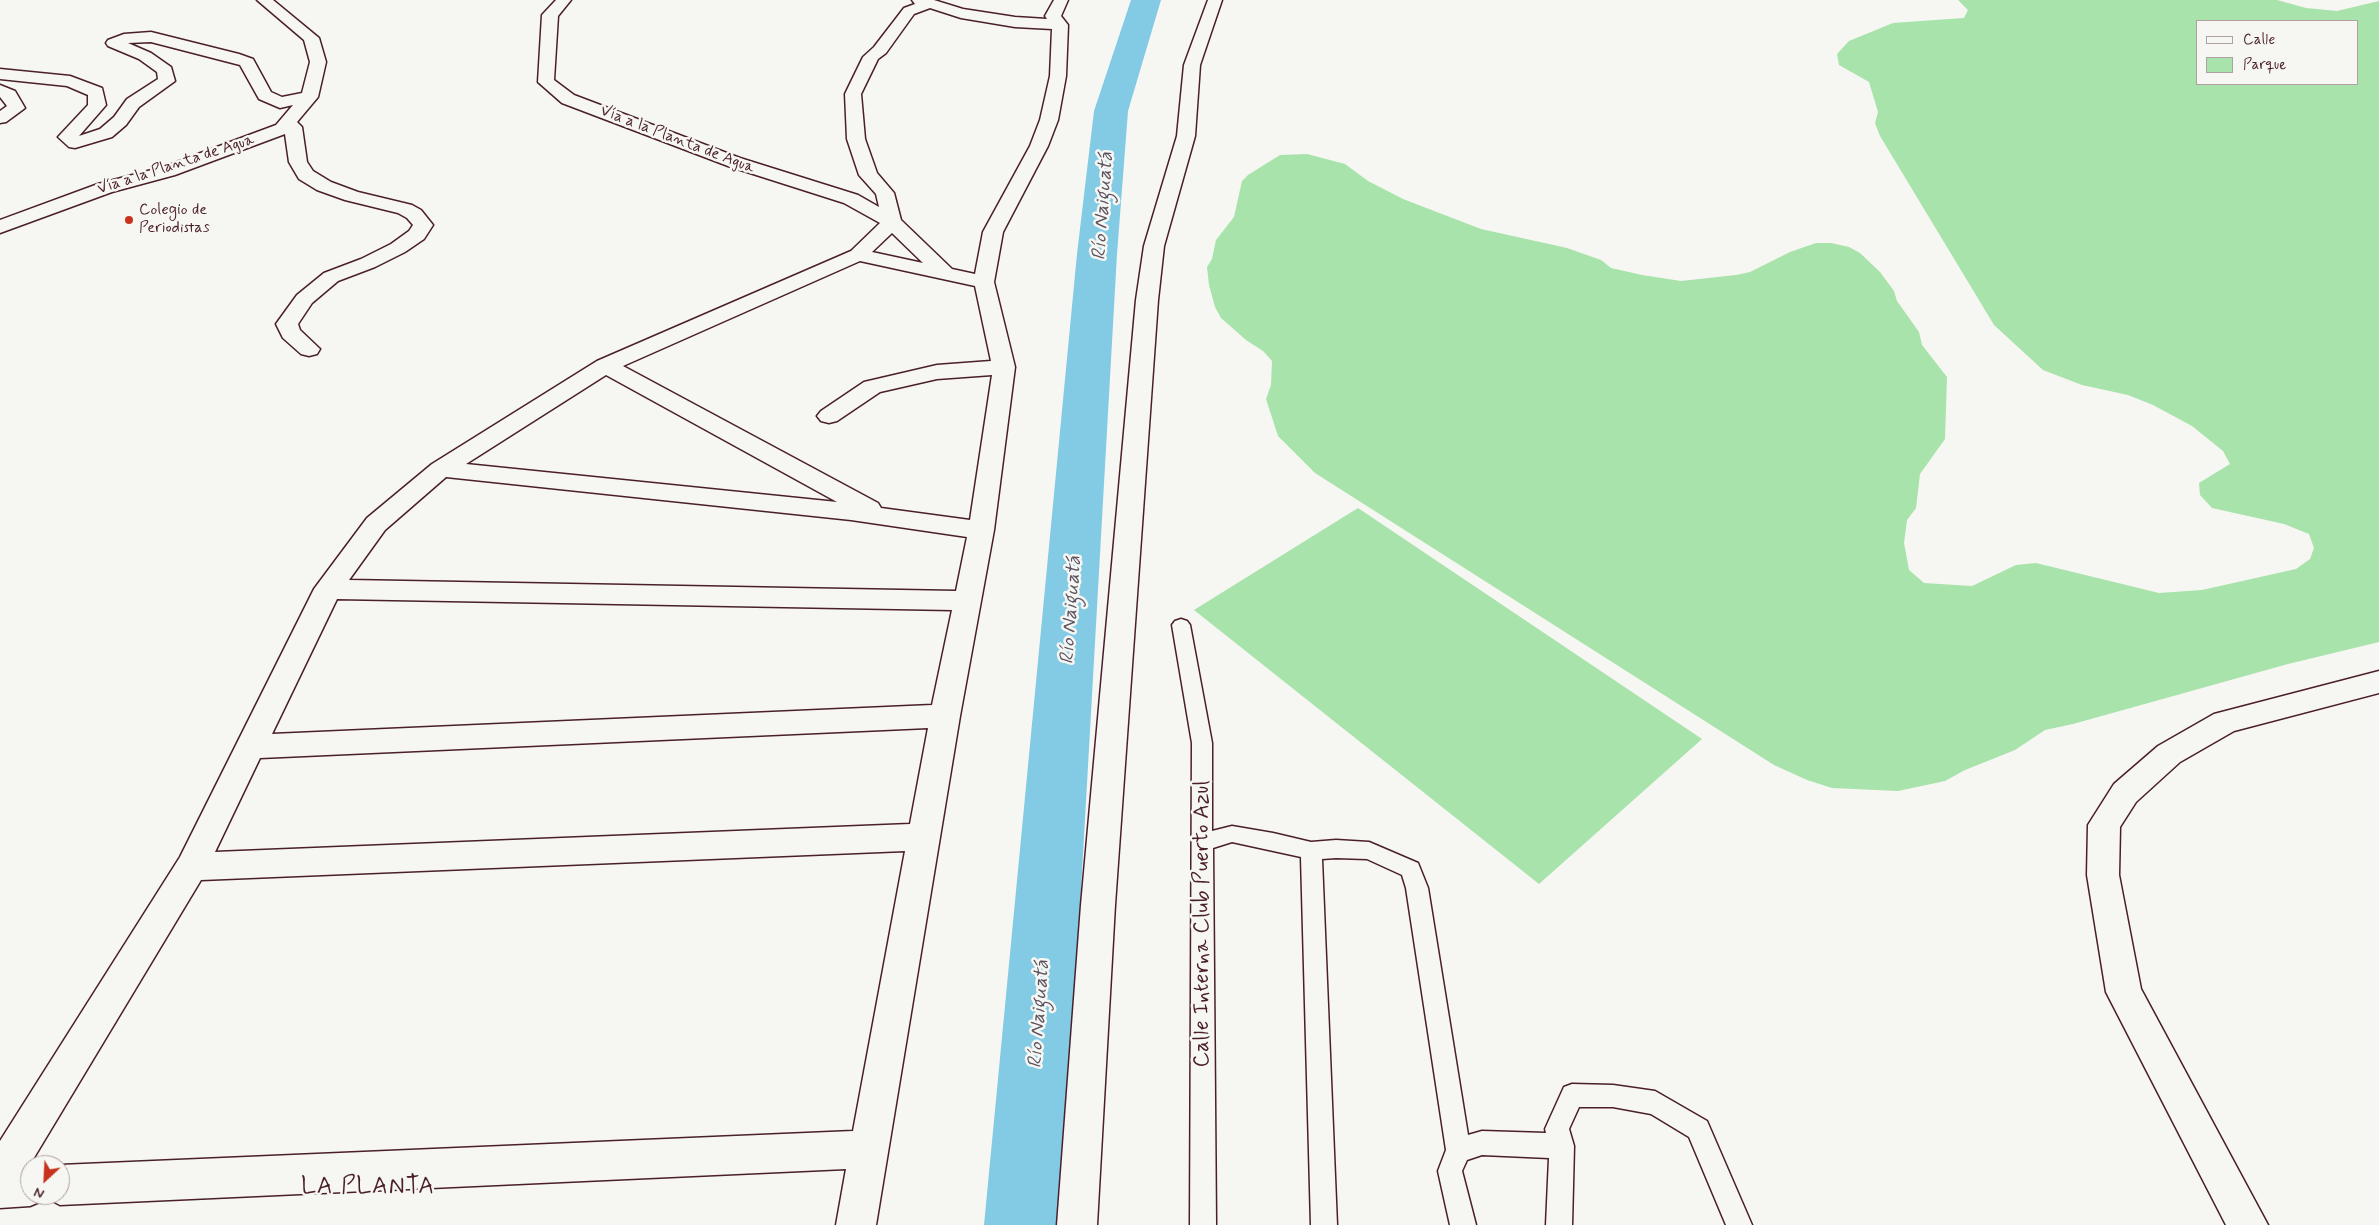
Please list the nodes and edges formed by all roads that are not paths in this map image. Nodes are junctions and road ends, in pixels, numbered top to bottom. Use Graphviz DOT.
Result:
graph roads {
  1 [pos="264,0"];
  2 [pos="564,0"];
  3 [pos="1061,0"];
  4 [pos="1215,0"];
  5 [pos="924,2"];
  6 [pos="1060,25"];
  7 [pos="0,74"];
  8 [pos="0,90"];
  9 [pos="310,97"];
  10 [pos="0,118"];
  11 [pos="287,123"];
  12 [pos="892,222"];
  13 [pos="0,227"];
  14 [pos="858,255"];
  15 [pos="944,272"];
  16 [pos="984,282"];
  17 [pos="309,349"];
  18 [pos="605,366"];
  19 [pos="1004,367"];
  20 [pos="829,416"];
  21 [pos="441,469"];
  22 [pos="883,516"];
  23 [pos="981,530"];
  24 [pos="328,589"];
  25 [pos="967,600"];
  26 [pos="1181,624"];
  27 [pos="2379,682"];
  28 [pos="945,716"];
  29 [pos="250,747"];
  30 [pos="925,837"];
  31 [pos="1202,842"];
  32 [pos="1310,852"];
  33 [pos="192,867"];
  34 [pos="1562,1146"];
  35 [pos="870,1149"];
  36 [pos="1458,1150"];
  37 [pos="0,1177"];
  38 [pos="70,1185"];
  39 [pos="20,1187"];
  40 [pos="0,1188"];
  41 [pos="856,1225"];
  42 [pos="1077,1225"];
  43 [pos="1203,1225"];
  44 [pos="1324,1225"];
  45 [pos="1463,1225"];
  46 [pos="1559,1225"];
  47 [pos="1739,1225"];
  48 [pos="2248,1225"];
  1 -- 9 [label="street, Vía a la Planta de Agua"];
  2 -- 12 [label="street, Vía a la Planta de Agua"];
  3 -- 6 [label="street"];
  4 -- 42 [label="street"];
  5 -- 6 [label="street"];
  5 -- 12 [label="street"];
  6 -- 16 [label="street"];
  7 -- 9 [label="street"];
  8 -- 10 [label="street"];
  9 -- 11 [label="street, Vía a la Planta de Agua"];
  11 -- 13 [label="street, Vía a la Planta de Agua"];
  11 -- 17 [label="street"];
  12 -- 14 [label="street"];
  12 -- 15 [label="street"];
  14 -- 15 [label="street"];
  14 -- 18 [label="street"];
  15 -- 16 [label="street"];
  16 -- 19 [label="street"];
  18 -- 21 [label="street"];
  18 -- 22 [label="street"];
  19 -- 20 [label="street"];
  19 -- 23 [label="street"];
  21 -- 22 [label="street"];
  21 -- 24 [label="street"];
  22 -- 23 [label="street"];
  23 -- 25 [label="street"];
  24 -- 25 [label="street"];
  24 -- 29 [label="street"];
  25 -- 28 [label="street"];
  26 -- 31 [label="lane, Calle Interna Club Puerto Azul"];
  27 -- 48 [label="street"];
  28 -- 29 [label="street"];
  28 -- 30 [label="street"];
  29 -- 33 [label="street"];
  30 -- 33 [label="street"];
  30 -- 35 [label="street"];
  31 -- 32 [label="lane"];
  31 -- 43 [label="lane, Calle Interna Club Puerto Azul"];
  32 -- 36 [label="lane"];
  32 -- 44 [label="lane"];
  33 -- 37 [label="street"];
  34 -- 36 [label="lane"];
  34 -- 46 [label="lane"];
  34 -- 47 [label="lane"];
  35 -- 38 [label="street"];
  35 -- 41 [label="street"];
  36 -- 45 [label="lane"];
  39 -- 40 [label="street"];
}
